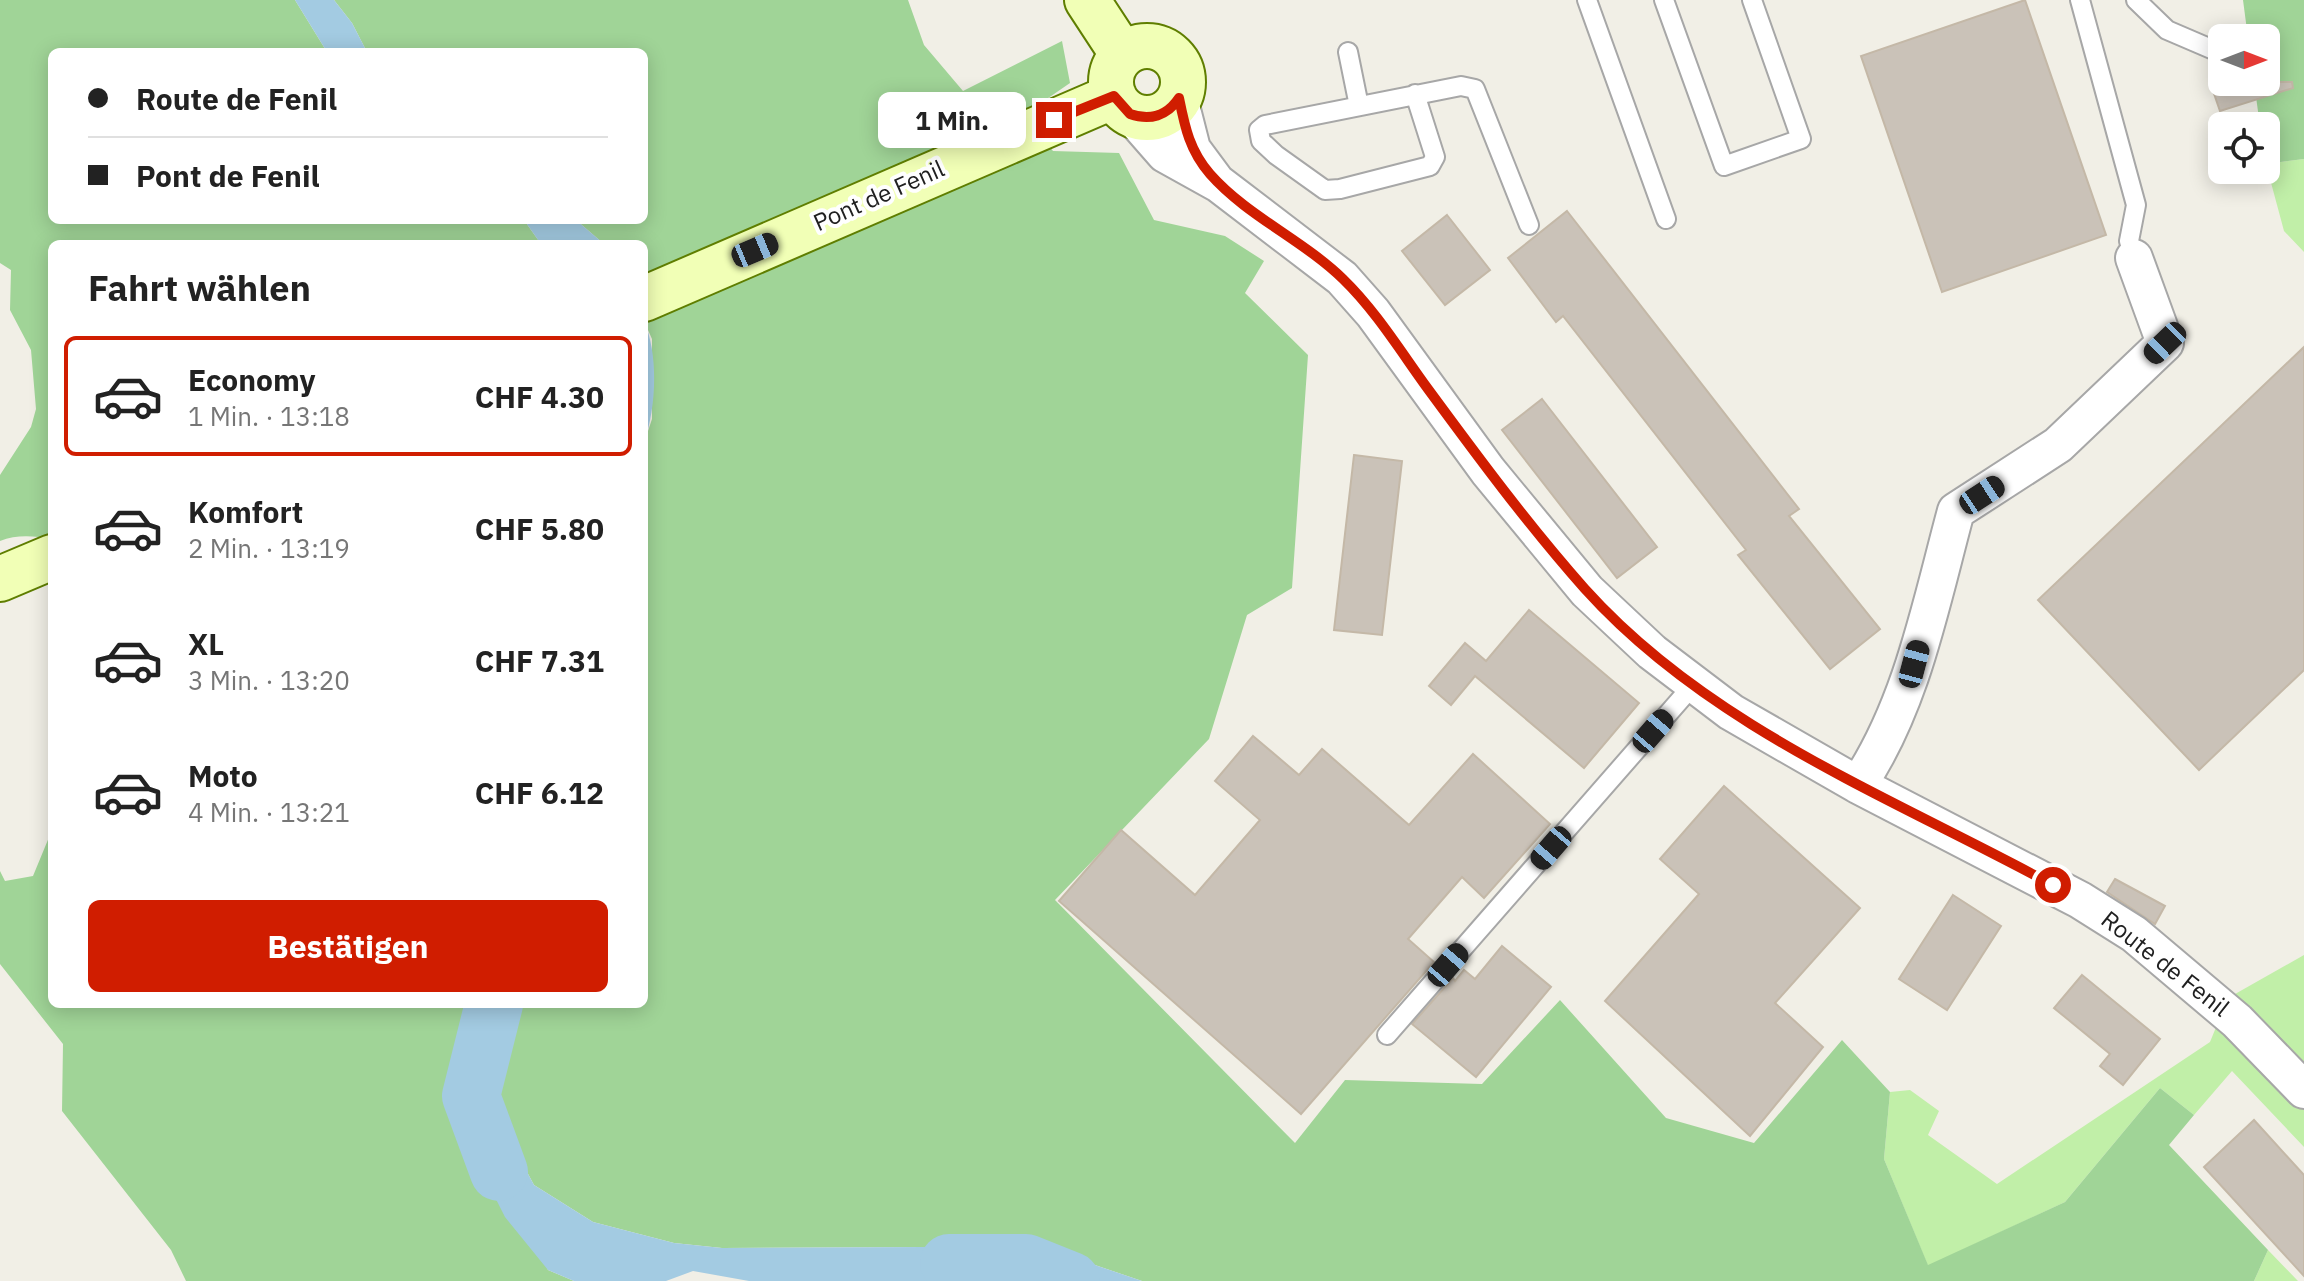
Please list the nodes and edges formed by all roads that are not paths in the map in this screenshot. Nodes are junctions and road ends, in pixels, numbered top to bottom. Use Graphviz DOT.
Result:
graph roads {
  1 [pos="1087,0"];
  2 [pos="1607,0"];
  3 [pos="1664,0"];
  4 [pos="1752,0"];
  5 [pos="2080,0"];
  6 [pos="2136,0"];
  7 [pos="1588,3"];
  8 [pos="2208,48"];
  9 [pos="1348,52"];
  10 [pos="1122,88"];
  11 [pos="1415,94"];
  12 [pos="1179,98"];
  13 [pos="1359,106"];
  14 [pos="1219,184"];
  15 [pos="1666,219"];
  16 [pos="1529,225"];
  17 [pos="2134,258"];
  18 [pos="648,297"];
  19 [pos="48,559"];
  20 [pos="0,579"];
  21 [pos="1694,684"];
  22 [pos="1858,785"];
  23 [pos="1387,1035"];
  24 [pos="2304,1090"];
  1 -- 10 [label="street, Route de Fenil"];
  2 -- 7 [label="lane"];
  3 -- 4 [label="lane"];
  5 -- 17 [label="lane"];
  6 -- 8 [label="lane"];
  7 -- 15 [label="lane"];
  9 -- 13 [label="lane"];
  10 -- 12 [label="street"];
  10 -- 12 [label="street"];
  10 -- 14 [label="street, Route de Fenil"];
  10 -- 18 [label="street, Pont de Fenil"];
  11 -- 13 [label="lane"];
  11 -- 13 [label="lane"];
  11 -- 16 [label="lane"];
  12 -- 14 [label="street, Route de Fenil"];
  14 -- 21 [label="street, Route de Fenil"];
  17 -- 22 [label="street"];
  19 -- 20 [label="street"];
  21 -- 22 [label="street, Route de Fenil"];
  21 -- 23 [label="lane"];
  22 -- 24 [label="street, Route de Fenil"];
}
